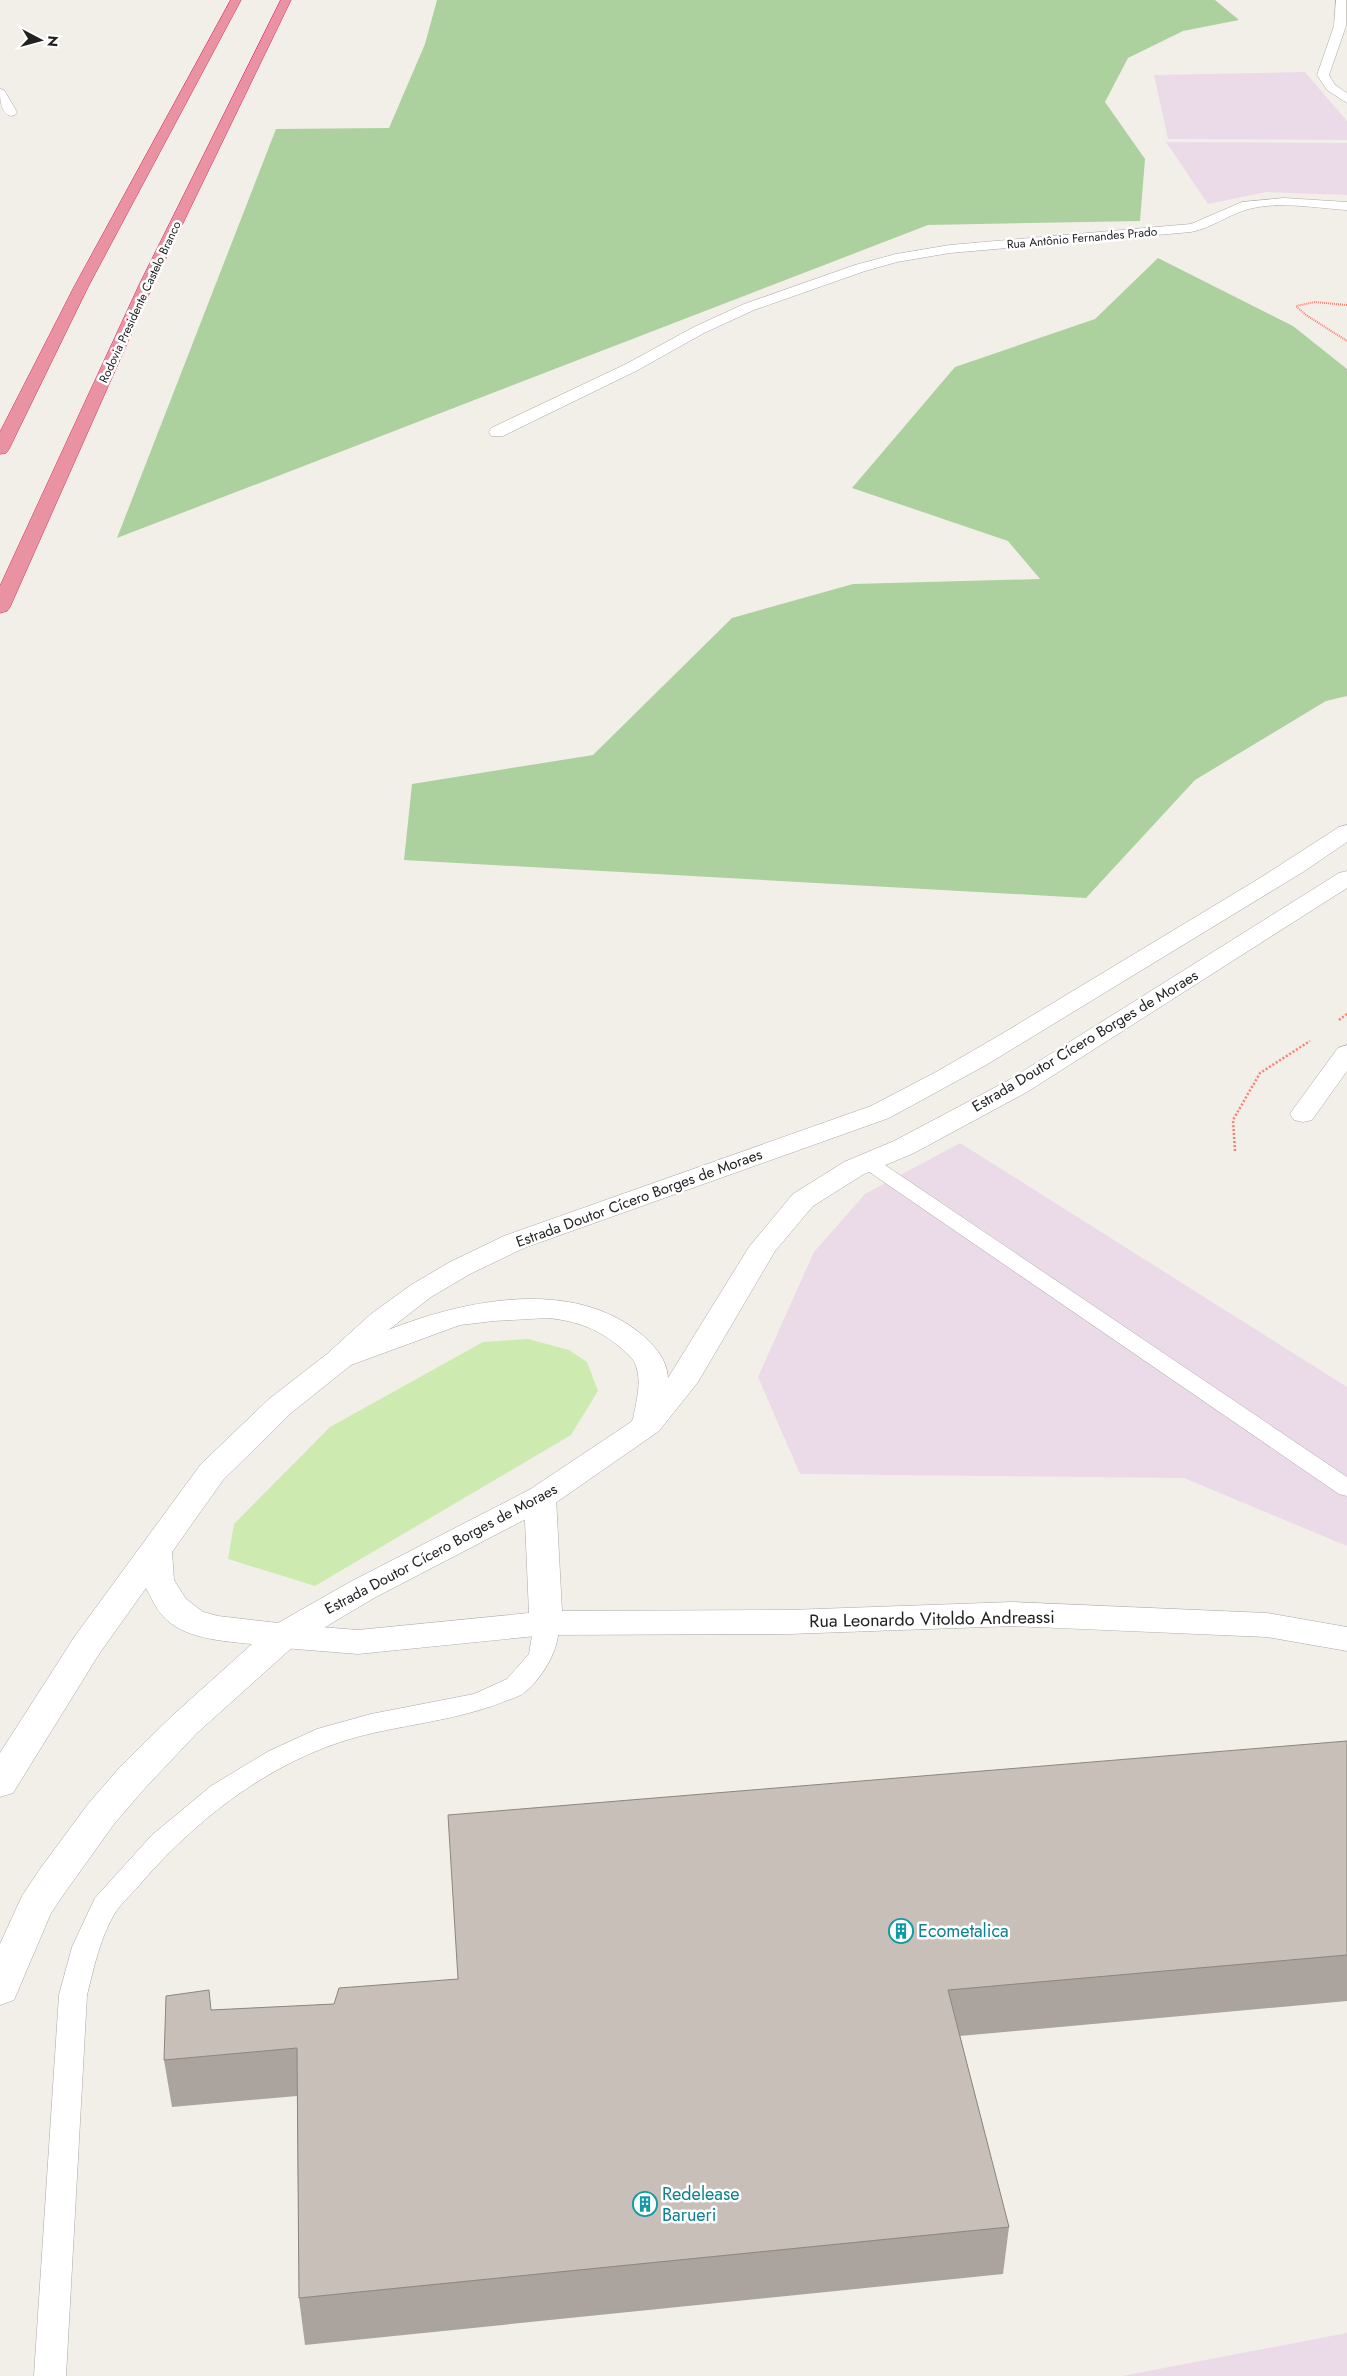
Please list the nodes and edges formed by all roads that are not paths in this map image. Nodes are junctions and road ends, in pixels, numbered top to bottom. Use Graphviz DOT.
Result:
graph roads {
  1 [pos="236,0"];
  2 [pos="286,0"];
  3 [pos="1341,0"];
  4 [pos="0,93"];
  5 [pos="1347,99"];
  6 [pos="11,112"];
  7 [pos="1347,206"];
  8 [pos="497,432"];
  9 [pos="0,450"];
  10 [pos="0,607"];
  11 [pos="1347,832"];
  12 [pos="1347,878"];
  13 [pos="1347,1054"];
  14 [pos="1303,1114"];
  15 [pos="869,1163"];
  16 [pos="338,1361"];
  17 [pos="648,1424"];
  18 [pos="1347,1488"];
  19 [pos="540,1498"];
  20 [pos="155,1550"];
  21 [pos="546,1623"];
  22 [pos="283,1636"];
  23 [pos="1347,1639"];
  24 [pos="0,1783"];
  25 [pos="0,1989"];
  26 [pos="50,2376"];
  1 -- 9 [label="highway"];
  2 -- 10 [label="highway, Rodovia Presidente Castelo Branco"];
  3 -- 5 [label="street"];
  4 -- 6 [label="street"];
  7 -- 8 [label="street, Rua Antônio Fernandes Prado"];
  11 -- 16 [label="street, Estrada Doutor Cícero Borges de Moraes"];
  12 -- 15 [label="street, Estrada Doutor Cícero Borges de Moraes"];
  13 -- 14 [label="street"];
  15 -- 17 [label="street, Estrada Doutor Cícero Borges de Moraes"];
  15 -- 18 [label="lane"];
  16 -- 17 [label="street"];
  16 -- 20 [label="street, Estrada Doutor Cícero Borges de Moraes"];
  17 -- 19 [label="street, Estrada Doutor Cícero Borges de Moraes"];
  19 -- 21 [label="street"];
  19 -- 22 [label="street, Estrada Doutor Cícero Borges de Moraes"];
  20 -- 22 [label="street, Rua Leonardo Vitoldo Andreassi"];
  20 -- 24 [label="street, Estrada Doutor Cícero Borges de Moraes"];
  21 -- 22 [label="street, Rua Leonardo Vitoldo Andreassi"];
  21 -- 23 [label="street, Rua Leonardo Vitoldo Andreassi"];
  21 -- 26 [label="lane"];
  22 -- 25 [label="street, Estrada Doutor Cícero Borges de Moraes"];
}
